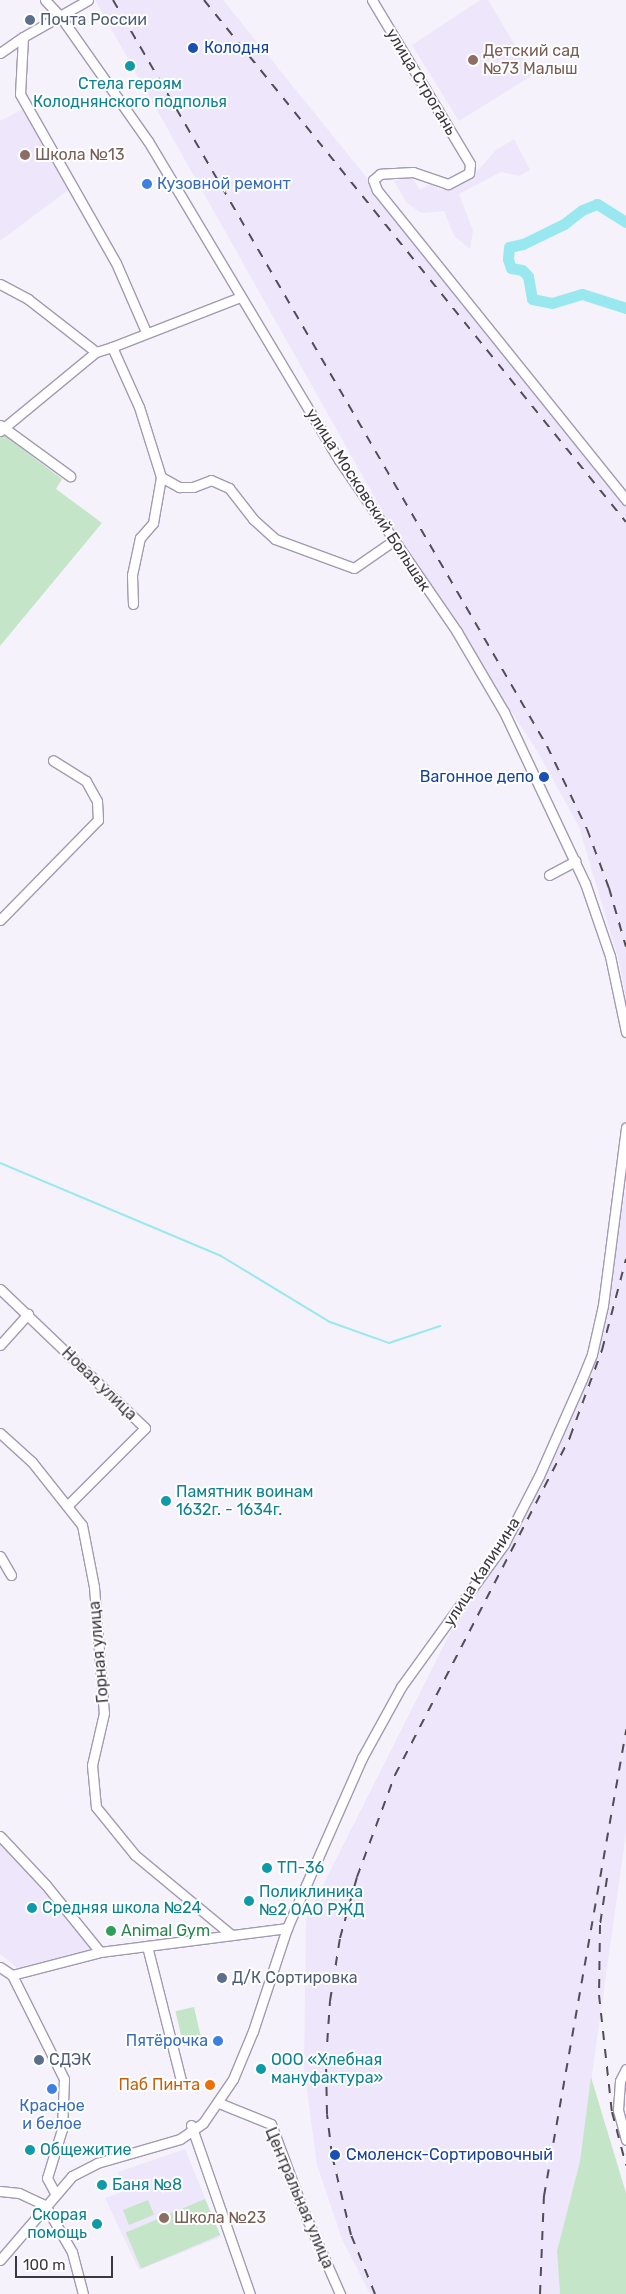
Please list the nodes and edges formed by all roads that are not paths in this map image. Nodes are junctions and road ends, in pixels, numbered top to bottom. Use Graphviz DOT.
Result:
graph roads {
  1 [pos="45,0"];
  2 [pos="88,0"];
  3 [pos="372,0"];
  4 [pos="60,16"];
  5 [pos="23,37"];
  6 [pos="0,53"];
  7 [pos="0,284"];
  8 [pos="240,298"];
  9 [pos="146,332"];
  10 [pos="112,347"];
  11 [pos="96,352"];
  12 [pos="1,428"];
  13 [pos="70,476"];
  14 [pos="161,477"];
  15 [pos="626,500"];
  16 [pos="392,541"];
  17 [pos="133,604"];
  18 [pos="53,760"];
  19 [pos="575,861"];
  20 [pos="548,874"];
  21 [pos="0,920"];
  22 [pos="626,1032"];
  23 [pos="626,1127"];
  24 [pos="0,1289"];
  25 [pos="28,1314"];
  26 [pos="0,1345"];
  27 [pos="0,1433"];
  28 [pos="69,1504"];
  29 [pos="0,1556"];
  30 [pos="11,1575"];
  31 [pos="0,1836"];
  32 [pos="287,1928"];
  33 [pos="230,1934"];
  34 [pos="146,1946"];
  35 [pos="100,1952"];
  36 [pos="0,1967"];
  37 [pos="12,1975"];
  38 [pos="626,2069"];
  39 [pos="181,2080"];
  40 [pos="219,2103"];
  41 [pos="192,2127"];
  42 [pos="626,2140"];
  43 [pos="0,2191"];
  44 [pos="55,2193"];
  45 [pos="44,2206"];
  46 [pos="0,2260"];
  47 [pos="83,2294"];
  48 [pos="250,2294"];
  49 [pos="340,2294"];
  1 -- 4 [label="street, улица Московский Большак"];
  2 -- 4 [label="street"];
  3 -- 15 [label="street, улица Строгань"];
  4 -- 5 [label="street"];
  4 -- 8 [label="street, улица Московский Большак"];
  5 -- 6 [label="street"];
  5 -- 9 [label="street"];
  7 -- 11 [label="street"];
  8 -- 9 [label="street"];
  8 -- 16 [label="street, улица Московский Большак"];
  9 -- 10 [label="street"];
  10 -- 11 [label="street"];
  10 -- 14 [label="street"];
  11 -- 12 [label="street"];
  12 -- 13 [label="street"];
  14 -- 16 [label="street"];
  14 -- 17 [label="street"];
  16 -- 19 [label="street, улица Московский Большак"];
  18 -- 21 [label="street"];
  19 -- 20 [label="street"];
  19 -- 22 [label="street, улица Московский Большак"];
  23 -- 32 [label="street, улица Калинина"];
  24 -- 25 [label="street, Новая улица"];
  25 -- 26 [label="street"];
  25 -- 28 [label="street, Новая улица"];
  27 -- 28 [label="street, Горная улица"];
  28 -- 33 [label="street, Горная улица"];
  29 -- 30 [label="street"];
  31 -- 35 [label="street"];
  32 -- 33 [label="street"];
  32 -- 40 [label="street, улица Калинина"];
  33 -- 34 [label="street"];
  34 -- 35 [label="street"];
  34 -- 39 [label="street"];
  35 -- 37 [label="street"];
  36 -- 37 [label="street"];
  37 -- 44 [label="street"];
  38 -- 42 [label="street"];
  40 -- 41 [label="street, улица Калинина"];
  40 -- 49 [label="street, Центральная улица"];
  41 -- 44 [label="street, улица Калинина"];
  41 -- 48 [label="street"];
  43 -- 45 [label="street"];
  44 -- 45 [label="street, улица Калинина"];
  45 -- 46 [label="street, улица Калинина"];
  45 -- 47 [label="street"];
}
